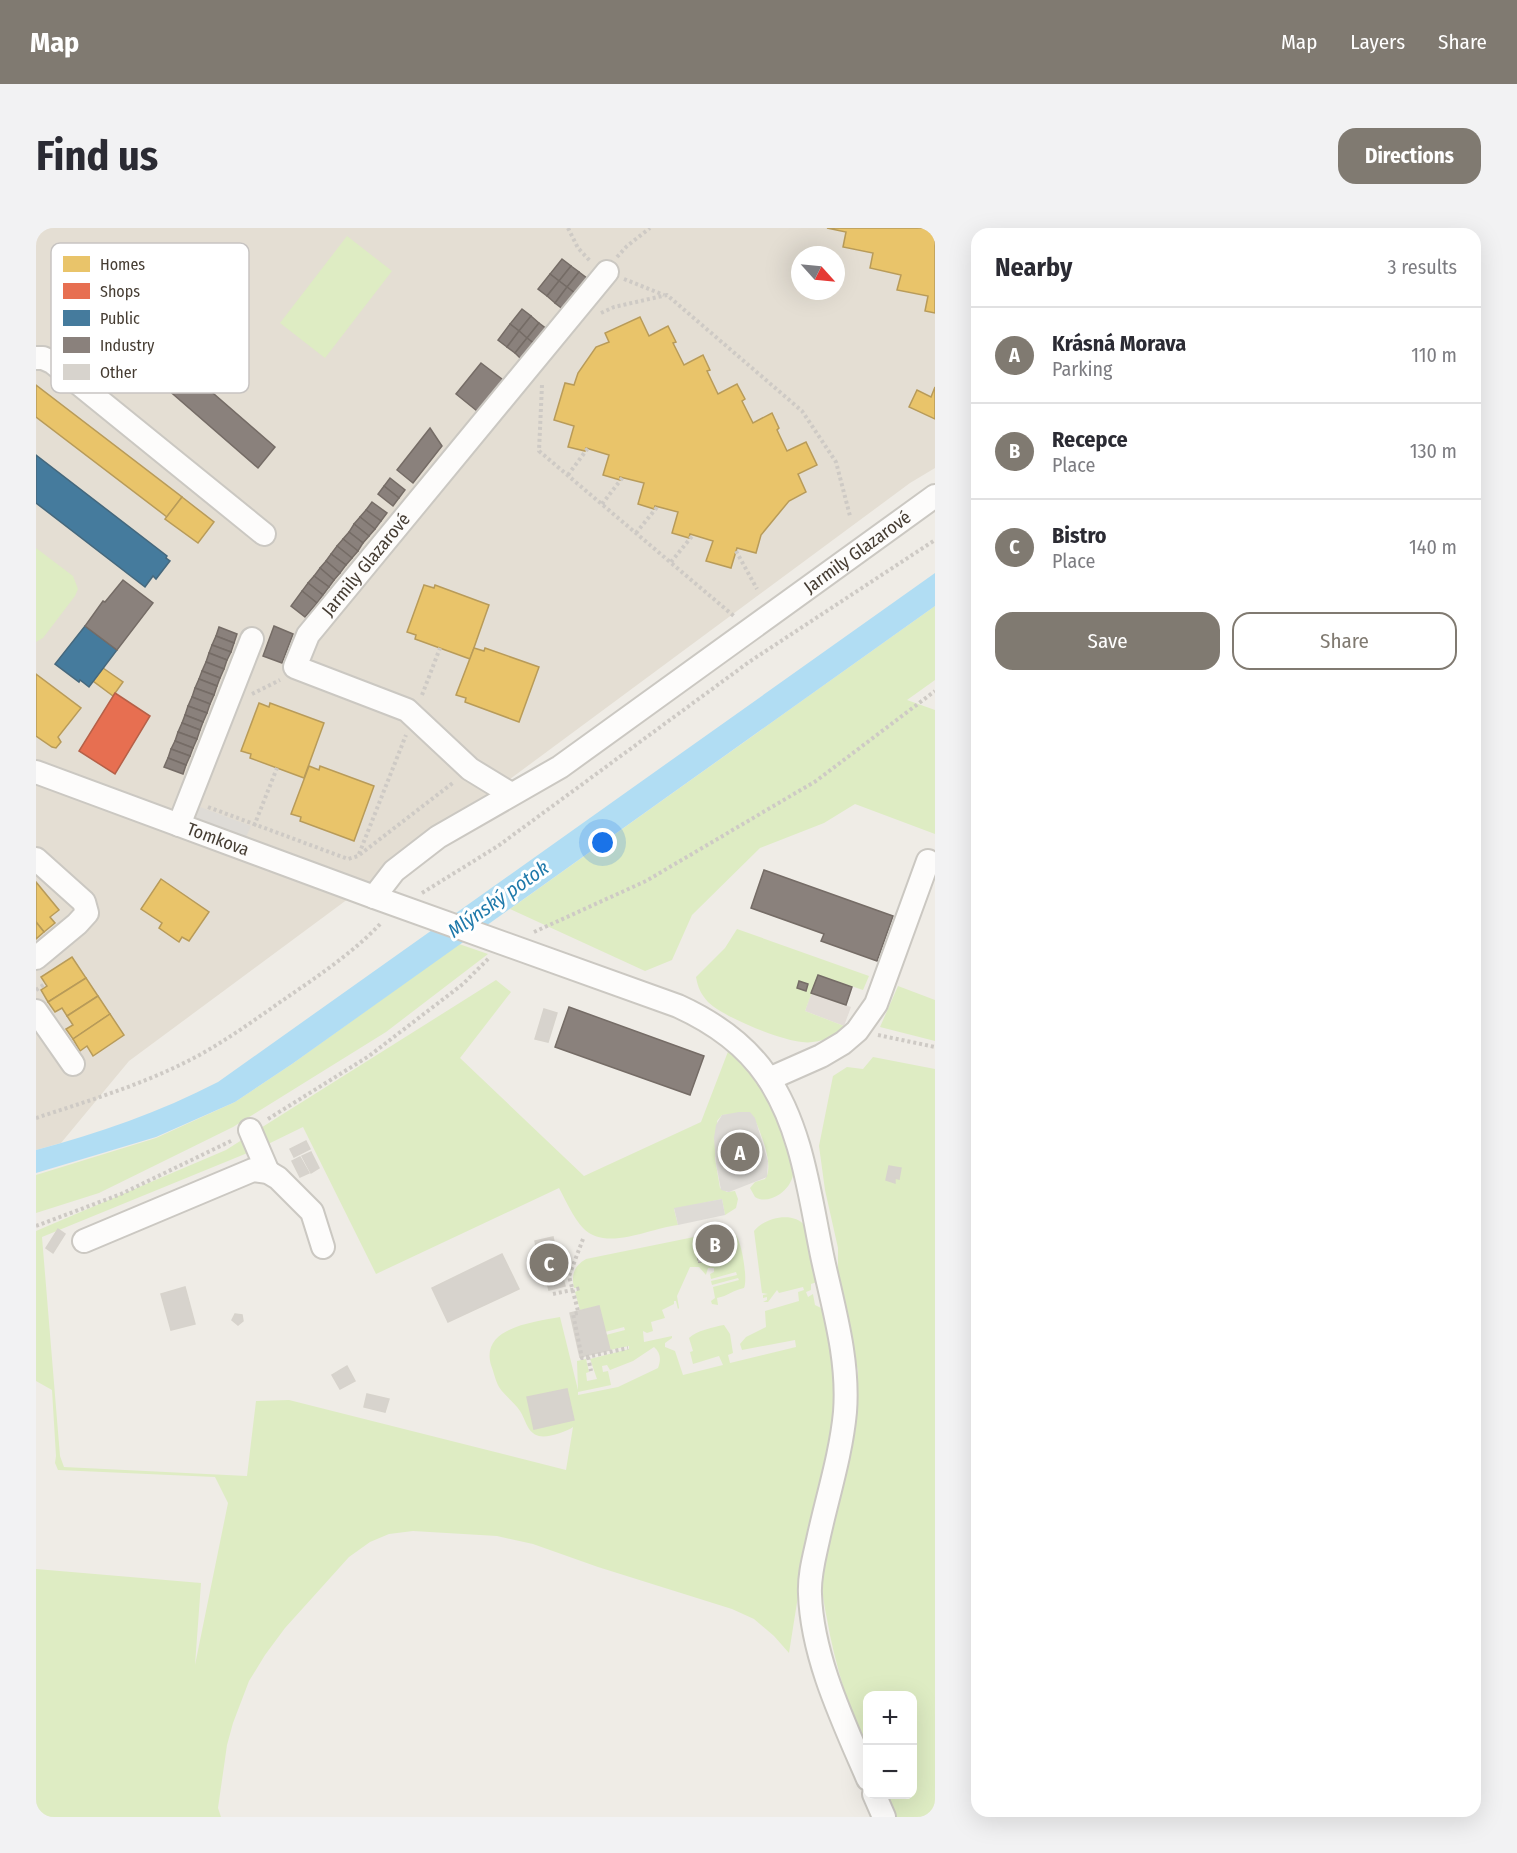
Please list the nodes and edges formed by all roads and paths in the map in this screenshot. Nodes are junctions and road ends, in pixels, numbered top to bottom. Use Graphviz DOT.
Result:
graph roads {
  1 [pos="568,228"];
  2 [pos="650,228"];
  3 [pos="606,272"];
  4 [pos="664,295"];
  5 [pos="595,315"];
  6 [pos="36,358"];
  7 [pos="51,362"];
  8 [pos="548,378"];
  9 [pos="90,393"];
  10 [pos="588,448"];
  11 [pos="567,475"];
  12 [pos="623,477"];
  13 [pos="935,496"];
  14 [pos="602,504"];
  15 [pos="658,506"];
  16 [pos="850,516"];
  17 [pos="636,533"];
  18 [pos="264,534"];
  19 [pos="693,536"];
  20 [pos="935,540"];
  21 [pos="736,551"];
  22 [pos="671,562"];
  23 [pos="757,589"];
  24 [pos="749,630"];
  25 [pos="252,639"];
  26 [pos="440,648"];
  27 [pos="935,691"];
  28 [pos="414,716"];
  29 [pos="276,768"];
  30 [pos="470,769"];
  31 [pos="36,772"];
  32 [pos="511,794"];
  33 [pos="203,806"];
  34 [pos="255,824"];
  35 [pos="179,825"];
  36 [pos="245,850"];
  37 [pos="358,856"];
  38 [pos="36,859"];
  39 [pos="928,861"];
  40 [pos="374,897"];
  41 [pos="406,909"];
  42 [pos="504,944"];
  43 [pos="36,958"];
  44 [pos="46,983"];
  45 [pos="36,990"];
  46 [pos="36,1011"];
  47 [pos="857,1031"];
  48 [pos="935,1047"];
  49 [pos="73,1064"];
  50 [pos="769,1079"];
  51 [pos="36,1118"];
  52 [pos="250,1131"];
  53 [pos="268,1172"];
  54 [pos="715,1224"];
  55 [pos="36,1226"];
  56 [pos="718,1237"];
  57 [pos="583,1239"];
  58 [pos="84,1241"];
  59 [pos="323,1247"];
  60 [pos="581,1288"];
  61 [pos="572,1290"];
  62 [pos="553,1294"];
  63 [pos="628,1348"];
  64 [pos="588,1357"];
  65 [pos="591,1371"];
  66 [pos="863,1768"];
  67 [pos="876,1799"];
  68 [pos="884,1817"];
  1 -- 3 [label="path"];
  2 -- 3 [label="path"];
  3 -- 4 [label="path"];
  3 -- 28 [label="street, Jarmily Glazarové"];
  4 -- 5 [label="path"];
  4 -- 16 [label="path"];
  6 -- 7 [label="street"];
  8 -- 11 [label="path"];
  9 -- 18 [label="street"];
  10 -- 11 [label="path"];
  11 -- 14 [label="path"];
  12 -- 14 [label="path"];
  13 -- 24 [label="street, Jarmily Glazarové"];
  14 -- 17 [label="path"];
  15 -- 17 [label="path"];
  17 -- 22 [label="path"];
  19 -- 22 [label="path"];
  20 -- 41 [label="path"];
  21 -- 23 [label="path"];
  22 -- 24 [label="path"];
  24 -- 32 [label="street, Jarmily Glazarové"];
  25 -- 35 [label="street"];
  26 -- 28 [label="path"];
  27 -- 42 [label="path"];
  28 -- 30 [label="street, Jarmily Glazarové"];
  28 -- 37 [label="path"];
  29 -- 34 [label="path"];
  30 -- 32 [label="street, Jarmily Glazarové"];
  30 -- 37 [label="path"];
  31 -- 35 [label="street, Tomkova"];
  32 -- 40 [label="street, Jarmily Glazarové"];
  33 -- 34 [label="path"];
  34 -- 36 [label="path"];
  34 -- 37 [label="path"];
  35 -- 36 [label="street, Tomkova"];
  36 -- 40 [label="street, Tomkova"];
  38 -- 43 [label="street"];
  39 -- 47 [label="street"];
  40 -- 41 [label="street, Tomkova"];
  41 -- 42 [label="street, Tomkova"];
  41 -- 51 [label="path"];
  42 -- 50 [label="street, Tomkova"];
  42 -- 52 [label="path"];
  44 -- 45 [label="path"];
  46 -- 49 [label="street"];
  47 -- 48 [label="path"];
  47 -- 50 [label="street"];
  50 -- 66 [label="street, Tomkova"];
  52 -- 53 [label="street"];
  52 -- 55 [label="path"];
  53 -- 58 [label="street"];
  53 -- 59 [label="street"];
  54 -- 56 [label="path"];
  57 -- 61 [label="path"];
  60 -- 61 [label="path"];
  61 -- 62 [label="path"];
  61 -- 64 [label="path"];
  63 -- 64 [label="path"];
  64 -- 65 [label="path"];
  67 -- 68 [label="street"];
}
